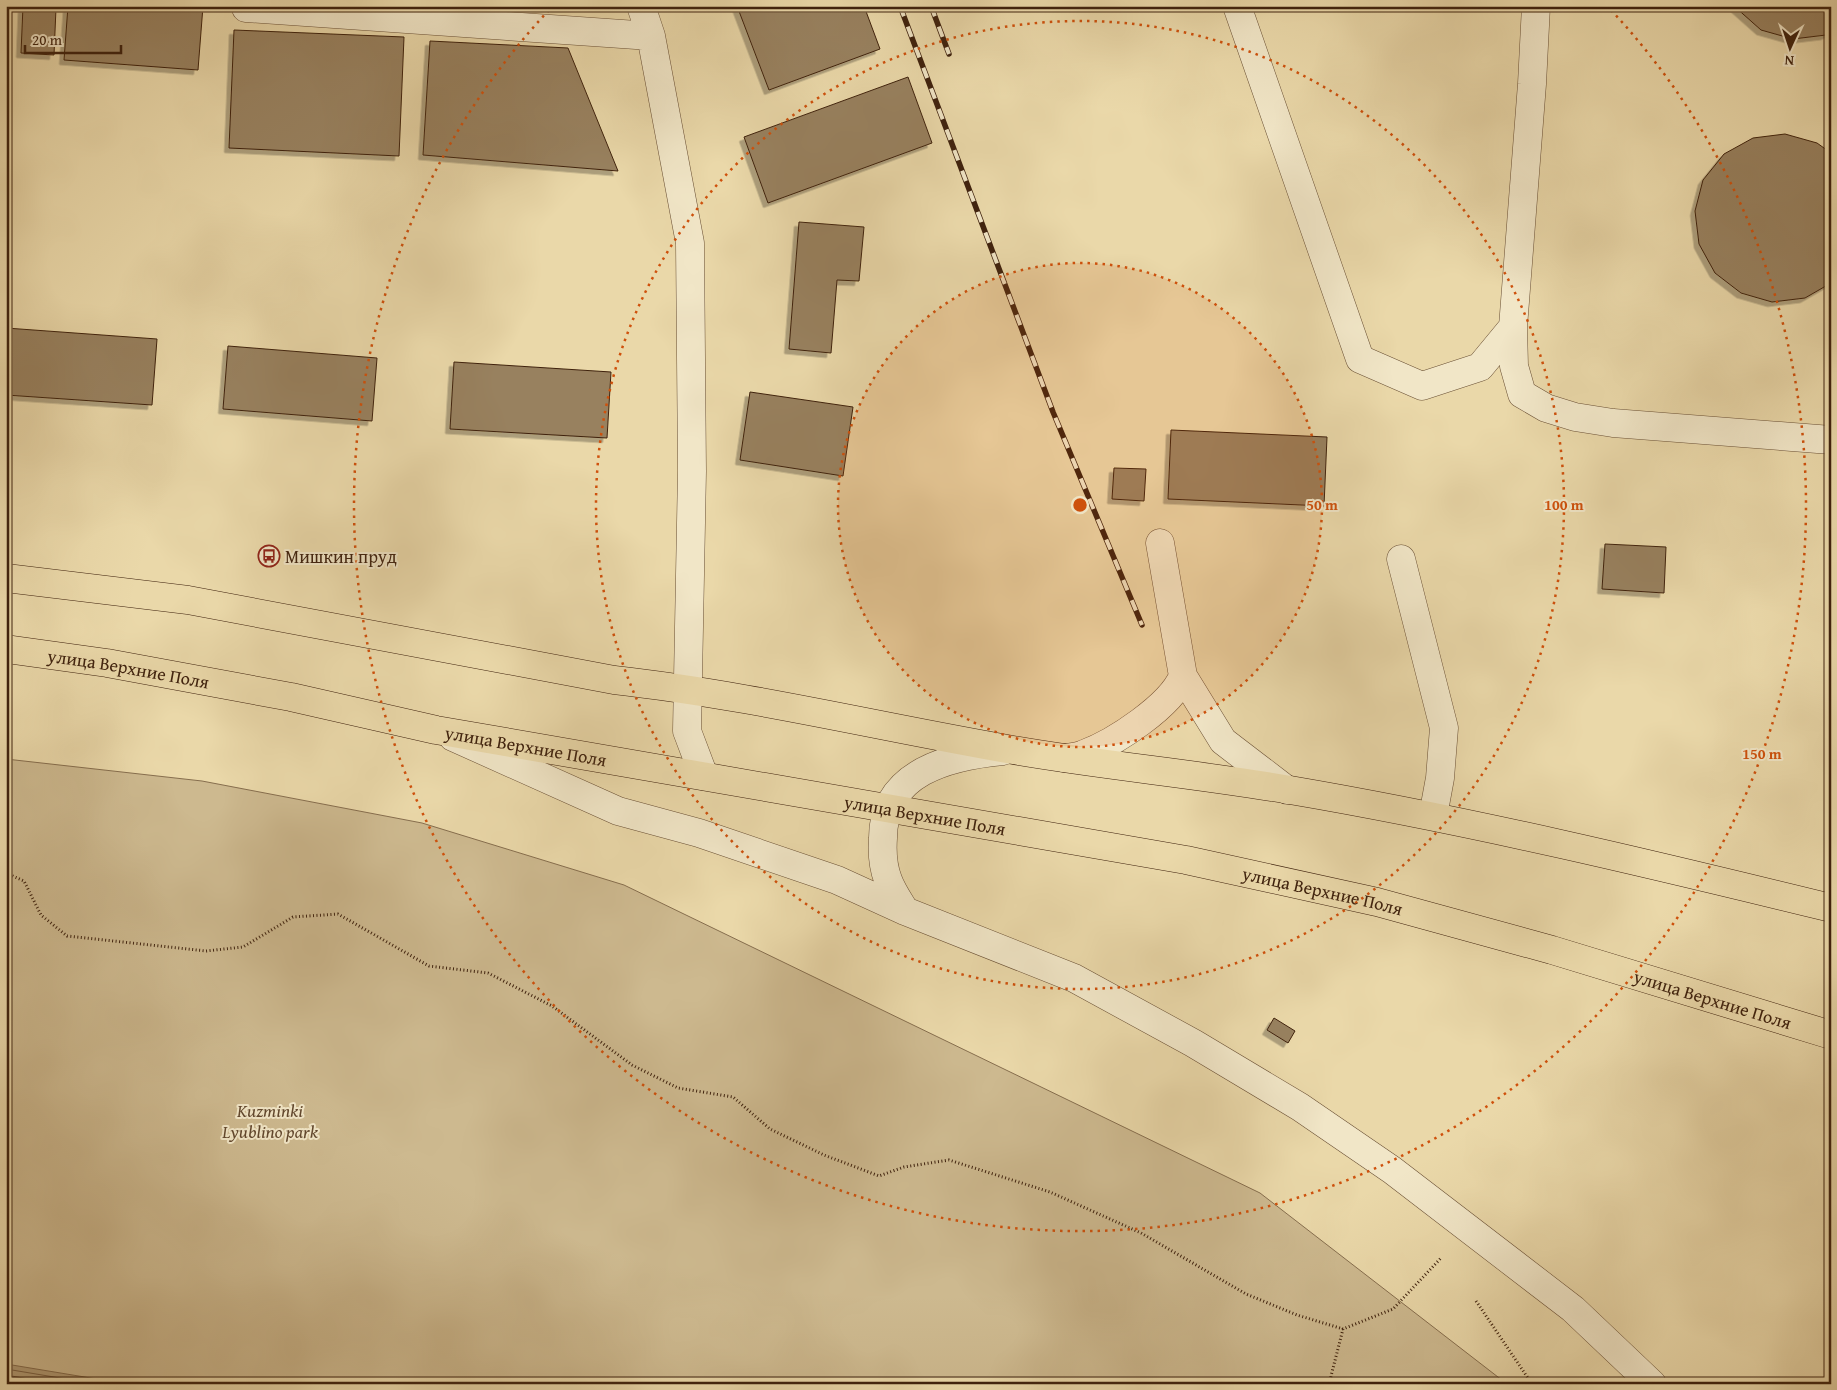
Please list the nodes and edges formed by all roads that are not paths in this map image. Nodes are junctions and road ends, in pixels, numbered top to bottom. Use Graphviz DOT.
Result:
graph roads {
  1 [pos="641,6"];
  2 [pos="1236,6"];
  3 [pos="1536,6"];
  4 [pos="246,8"];
  5 [pos="651,36"];
  6 [pos="1512,327"];
  7 [pos="1827,441"];
  8 [pos="1160,543"];
  9 [pos="1401,559"];
  10 [pos="6,578"];
  11 [pos="6,650"];
  12 [pos="1183,676"];
  13 [pos="686,688"];
  14 [pos="436,730"];
  15 [pos="1014,750"];
  16 [pos="1065,758"];
  17 [pos="704,776"];
  18 [pos="1287,790"];
  19 [pos="888,808"];
  20 [pos="1433,816"];
  21 [pos="1831,908"];
  22 [pos="905,911"];
  23 [pos="1831,1035"];
  24 [pos="1652,1384"];
  1 -- 5 [label="street"];
  2 -- 6 [label="street"];
  3 -- 6 [label="street"];
  4 -- 5 [label="street"];
  5 -- 13 [label="street"];
  6 -- 7 [label="street"];
  8 -- 12 [label="street"];
  9 -- 20 [label="street"];
  10 -- 13 [label="main road"];
  11 -- 14 [label="main road, улица Верхние Поля"];
  12 -- 16 [label="street"];
  12 -- 18 [label="street"];
  13 -- 15 [label="main road"];
  13 -- 17 [label="street"];
  14 -- 17 [label="main road, улица Верхние Поля"];
  14 -- 22 [label="street"];
  15 -- 16 [label="main road"];
  15 -- 19 [label="street"];
  16 -- 18 [label="main road"];
  17 -- 19 [label="main road, улица Верхние Поля"];
  18 -- 20 [label="main road"];
  19 -- 22 [label="street"];
  19 -- 23 [label="main road, улица Верхние Поля"];
  20 -- 21 [label="main road"];
  22 -- 24 [label="street"];
}
